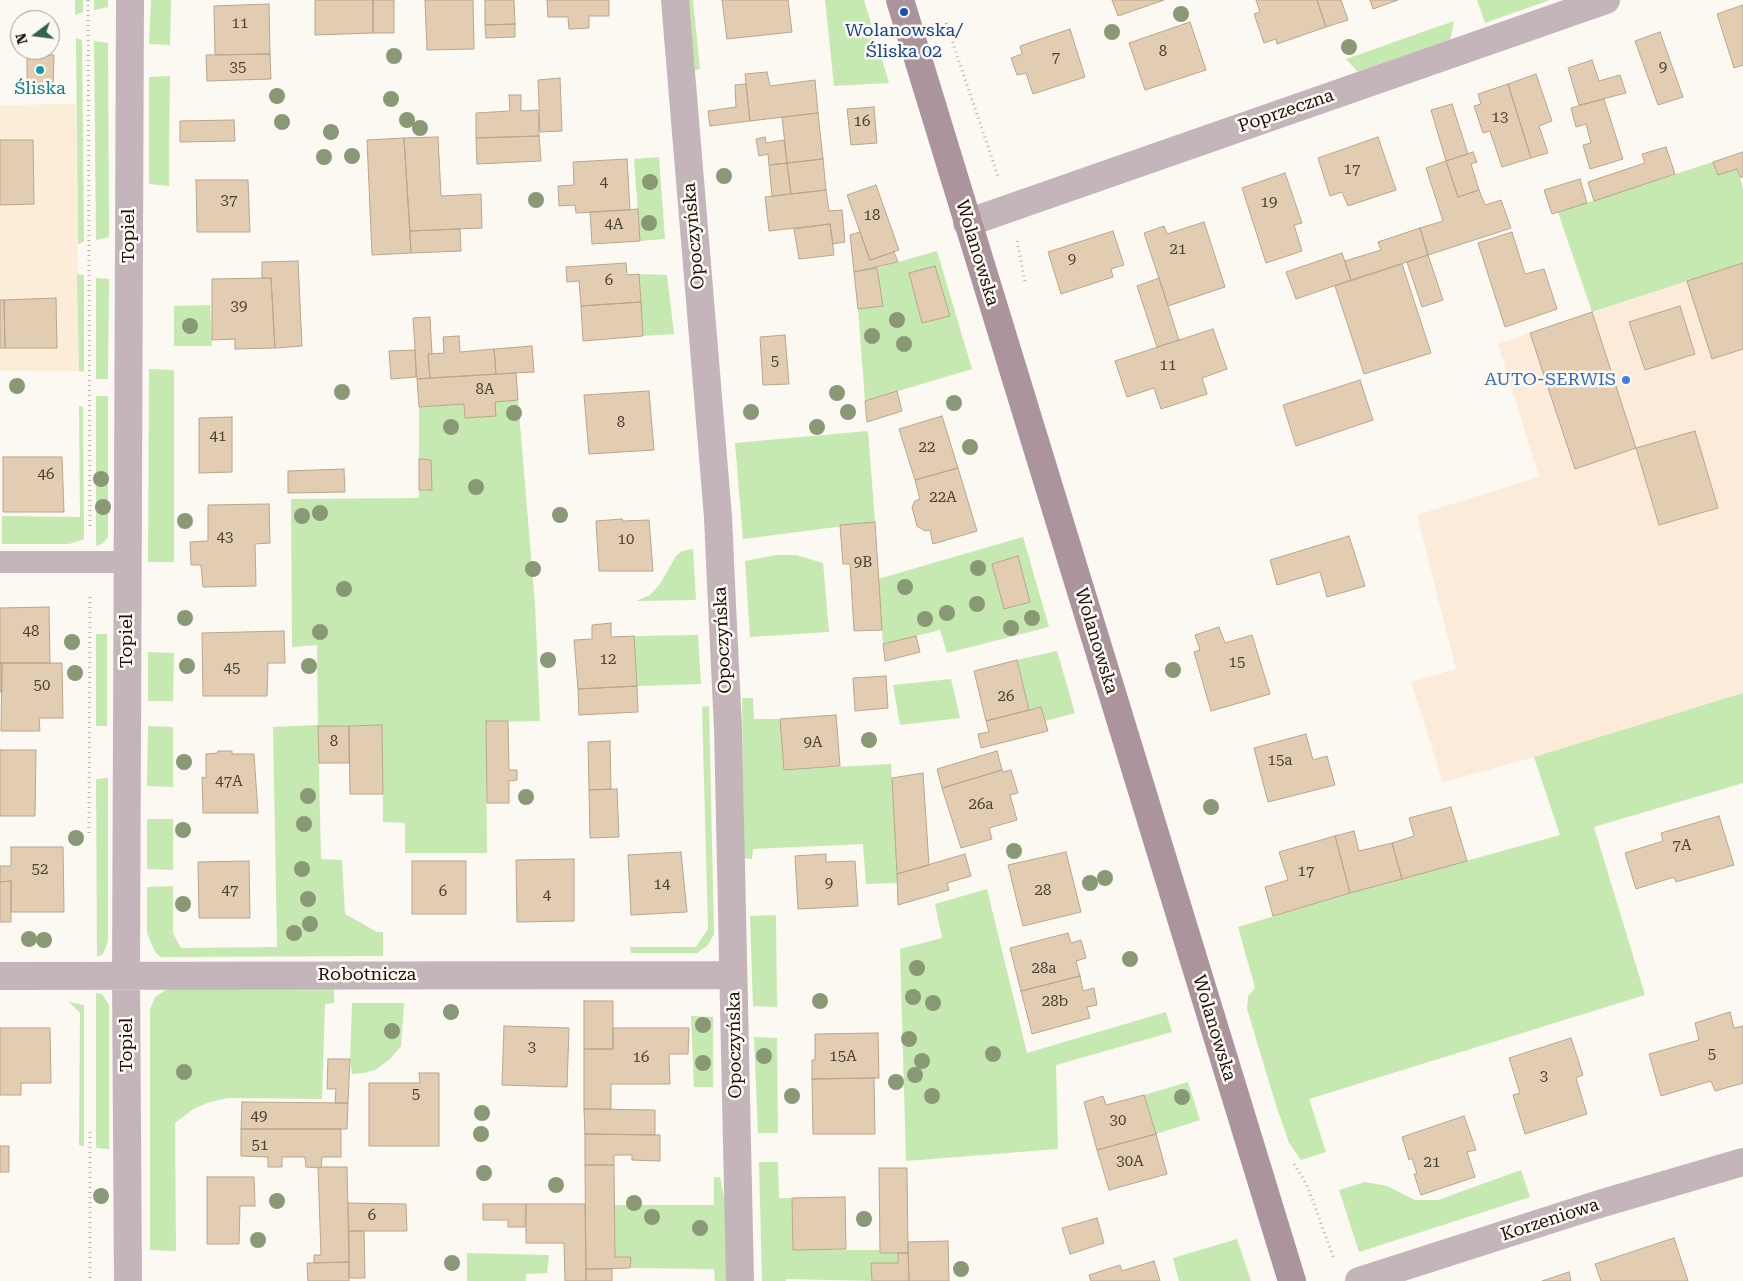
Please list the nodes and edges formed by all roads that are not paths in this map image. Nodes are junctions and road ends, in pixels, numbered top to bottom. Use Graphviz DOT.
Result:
graph roads {
  1 [pos="130,0"];
  2 [pos="675,0"];
  3 [pos="900,0"];
  4 [pos="1606,0"];
  5 [pos="967,223"];
  6 [pos="0,562"];
  7 [pos="128,562"];
  8 [pos="733,975"];
  9 [pos="0,976"];
  10 [pos="126,976"];
  11 [pos="1743,1162"];
  12 [pos="128,1281"];
  13 [pos="740,1281"];
  14 [pos="1292,1281"];
  15 [pos="1359,1281"];
  1 -- 7 [label="street, Topiel"];
  2 -- 8 [label="street, Opoczyńska"];
  3 -- 5 [label="street, Wolanowska"];
  4 -- 5 [label="street, Poprzeczna"];
  5 -- 14 [label="street, Wolanowska"];
  6 -- 7 [label="lane"];
  7 -- 10 [label="street, Topiel"];
  8 -- 10 [label="street, Robotnicza"];
  8 -- 13 [label="street, Opoczyńska"];
  9 -- 10 [label="street, Robotnicza"];
  10 -- 12 [label="street, Topiel"];
  11 -- 15 [label="street, Korzeniowa"];
}
